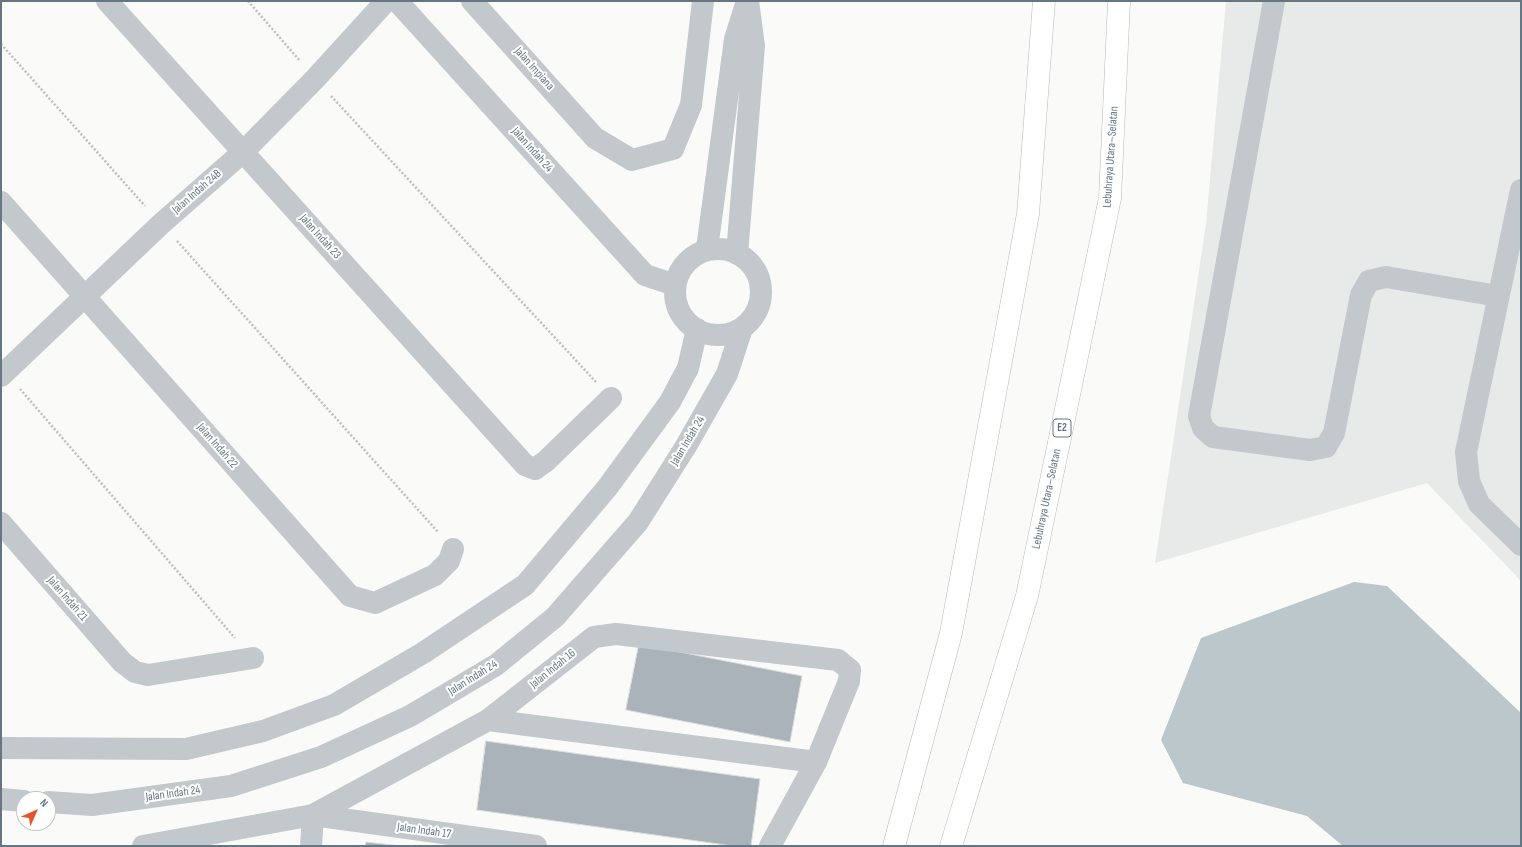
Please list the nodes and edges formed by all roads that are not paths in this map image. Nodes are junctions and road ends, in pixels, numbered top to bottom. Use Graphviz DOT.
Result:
graph roads {
  1 [pos="107,1"];
  2 [pos="386,1"];
  3 [pos="397,1"];
  4 [pos="472,1"];
  5 [pos="703,1"];
  6 [pos="748,1"];
  7 [pos="1044,1"];
  8 [pos="1119,1"];
  9 [pos="1274,1"];
  10 [pos="243,152"];
  11 [pos="1521,190"];
  12 [pos="1,202"];
  13 [pos="707,249"];
  14 [pos="737,254"];
  15 [pos="675,285"];
  16 [pos="85,295"];
  17 [pos="1498,296"];
  18 [pos="742,328"];
  19 [pos="697,329"];
  20 [pos="3,374"];
  21 [pos="611,398"];
  22 [pos="1,524"];
  23 [pos="1521,546"];
  24 [pos="453,549"];
  25 [pos="253,658"];
  26 [pos="488,720"];
  27 [pos="1,748"];
  28 [pos="816,762"];
  29 [pos="1,799"];
  30 [pos="16,800"];
  31 [pos="56,803"];
  32 [pos="313,815"];
  33 [pos="192,842"];
  34 [pos="143,846"];
  35 [pos="311,846"];
  36 [pos="536,846"];
  37 [pos="770,846"];
  38 [pos="894,846"];
  39 [pos="951,846"];
  1 -- 10 [label="street, Jalan Indah 23"];
  2 -- 10 [label="street, Jalan Indah 24B"];
  3 -- 15 [label="street, Jalan Indah 24"];
  4 -- 5 [label="street, Jalan Impiana"];
  6 -- 13 [label="street"];
  6 -- 14 [label="street"];
  7 -- 38 [label="highway"];
  8 -- 39 [label="highway, Lebuhraya Utara–Selatan / E2"];
  9 -- 17 [label="street"];
  10 -- 16 [label="street, Jalan Indah 24B"];
  10 -- 21 [label="street, Jalan Indah 23"];
  11 -- 17 [label="street"];
  12 -- 16 [label="street, Jalan Indah 22"];
  13 -- 14 [label="street"];
  13 -- 15 [label="street"];
  14 -- 18 [label="street"];
  15 -- 19 [label="street"];
  16 -- 20 [label="street, Jalan Indah 24B"];
  16 -- 24 [label="street, Jalan Indah 22"];
  17 -- 23 [label="street"];
  18 -- 19 [label="street"];
  18 -- 31 [label="street, Jalan Indah 24"];
  19 -- 27 [label="street"];
  22 -- 25 [label="street, Jalan Indah 21"];
  26 -- 28 [label="street"];
  26 -- 28 [label="street, Jalan Indah 16"];
  26 -- 32 [label="street, Jalan Indah 16"];
  28 -- 37 [label="street"];
  29 -- 30 [label="street"];
  32 -- 33 [label="street"];
  32 -- 35 [label="street"];
  32 -- 36 [label="street, Jalan Indah 17"];
  33 -- 34 [label="street"];
}
